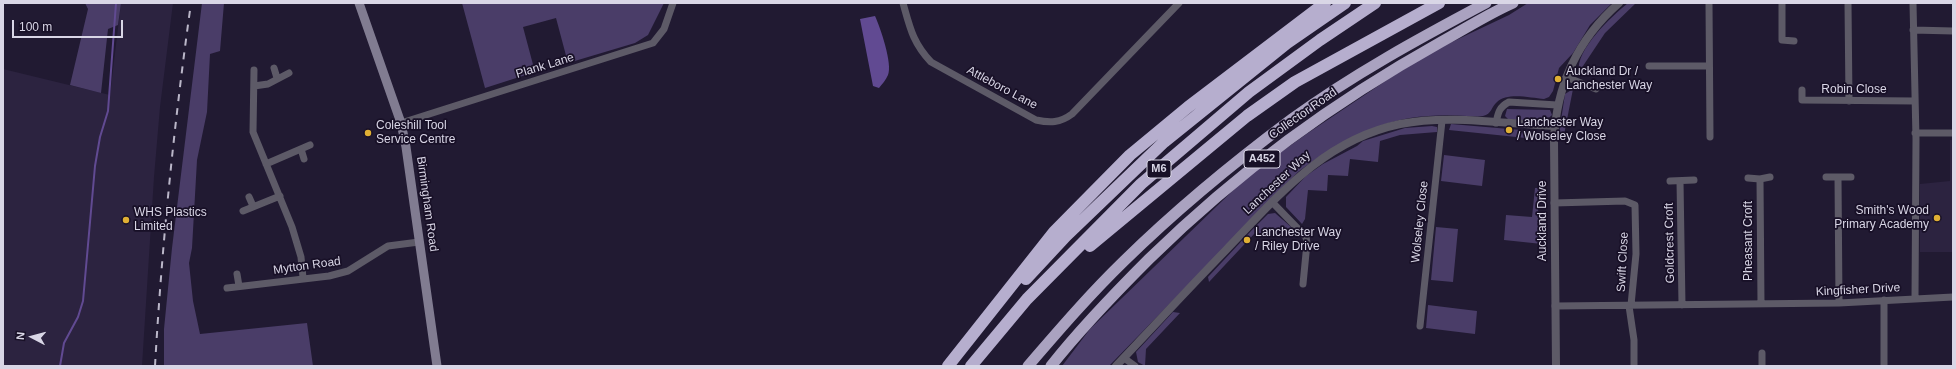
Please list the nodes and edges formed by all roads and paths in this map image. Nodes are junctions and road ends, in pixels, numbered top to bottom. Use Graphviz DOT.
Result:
graph roads {
  1 [pos="359,3"];
  2 [pos="673,3"];
  3 [pos="903,3"];
  4 [pos="1179,3"];
  5 [pos="1325,3"];
  6 [pos="1345,3"];
  7 [pos="1375,3"];
  8 [pos="1439,3"];
  9 [pos="1486,3"];
  10 [pos="1513,3"];
  11 [pos="1620,3"];
  12 [pos="1709,3"];
  13 [pos="1782,3"];
  14 [pos="1848,3"];
  15 [pos="1913,3"];
  16 [pos="1913,30"];
  17 [pos="1953,31"];
  18 [pos="1794,41"];
  19 [pos="1649,66"];
  20 [pos="1709,66"];
  21 [pos="274,68"];
  22 [pos="254,70"];
  23 [pos="289,73"];
  24 [pos="1566,77"];
  25 [pos="277,78"];
  26 [pos="254,86"];
  27 [pos="1596,89"];
  28 [pos="1802,90"];
  29 [pos="1849,101"];
  30 [pos="1915,101"];
  31 [pos="1557,105"];
  32 [pos="1442,121"];
  33 [pos="1496,122"];
  34 [pos="401,123"];
  35 [pos="1555,126"];
  36 [pos="1915,133"];
  37 [pos="1953,133"];
  38 [pos="1710,137"];
  39 [pos="310,145"];
  40 [pos="301,149"];
  41 [pos="304,159"];
  42 [pos="266,164"];
  43 [pos="1770,177"];
  44 [pos="1826,177"];
  45 [pos="1838,177"];
  46 [pos="1851,177"];
  47 [pos="1748,178"];
  48 [pos="1760,179"];
  49 [pos="1694,180"];
  50 [pos="1670,181"];
  51 [pos="1680,181"];
  52 [pos="280,196"];
  53 [pos="249,197"];
  54 [pos="1272,202"];
  55 [pos="1554,203"];
  56 [pos="253,206"];
  57 [pos="243,211"];
  58 [pos="419,242"];
  59 [pos="237,274"];
  60 [pos="303,278"];
  61 [pos="1302,284"];
  62 [pos="239,286"];
  63 [pos="227,288"];
  64 [pos="1953,297"];
  65 [pos="1915,298"];
  66 [pos="1027,299"];
  67 [pos="1884,300"];
  68 [pos="1839,303"];
  69 [pos="1761,304"];
  70 [pos="1682,305"];
  71 [pos="1555,306"];
  72 [pos="1630,306"];
  73 [pos="1420,326"];
  74 [pos="964,346"];
  75 [pos="1762,353"];
  76 [pos="1124,358"];
  77 [pos="1053,364"];
  78 [pos="437,366"];
  79 [pos="948,366"];
  80 [pos="972,366"];
  81 [pos="1028,366"];
  82 [pos="1116,366"];
  83 [pos="1135,366"];
  84 [pos="1556,366"];
  85 [pos="1634,366"];
  86 [pos="1762,366"];
  87 [pos="1884,366"];
  1 -- 34 [label="main road, Birmingham Road"];
  2 -- 34 [label="street, Plank Lane"];
  3 -- 4 [label="street, Attleboro Lane"];
  5 -- 74 [label="highway"];
  6 -- 74 [label="highway, M6"];
  7 -- 66 [label="highway, M6"];
  8 -- 66 [label="highway"];
  9 -- 81 [label="highway, Collector Road / A452"];
  10 -- 77 [label="highway, Collector Road / A452"];
  11 -- 24 [label="street, Auckland Drive"];
  12 -- 20 [label="street"];
  13 -- 18 [label="street"];
  14 -- 29 [label="street"];
  15 -- 16 [label="street, Kingfisher Drive"];
  16 -- 17 [label="street"];
  16 -- 30 [label="street, Kingfisher Drive"];
  19 -- 20 [label="street"];
  20 -- 38 [label="street"];
  21 -- 25 [label="street"];
  22 -- 26 [label="street"];
  23 -- 25 [label="street"];
  24 -- 27 [label="street"];
  24 -- 31 [label="street, Auckland Drive"];
  25 -- 26 [label="street"];
  26 -- 42 [label="street"];
  28 -- 29 [label="street, Robin Close"];
  29 -- 30 [label="street, Robin Close"];
  30 -- 36 [label="street, Kingfisher Drive"];
  31 -- 33 [label="street"];
  31 -- 35 [label="street, Auckland Drive"];
  32 -- 33 [label="street, Lanchester Way"];
  32 -- 54 [label="street, Lanchester Way"];
  32 -- 73 [label="street, Wolseley Close"];
  33 -- 35 [label="street, Lanchester Way"];
  34 -- 58 [label="main road, Birmingham Road"];
  35 -- 55 [label="street, Auckland Drive"];
  36 -- 37 [label="street"];
  36 -- 65 [label="street, Kingfisher Drive"];
  39 -- 40 [label="street"];
  40 -- 41 [label="street"];
  40 -- 42 [label="street"];
  42 -- 52 [label="street"];
  43 -- 48 [label="street"];
  44 -- 45 [label="street"];
  45 -- 46 [label="street"];
  45 -- 68 [label="street"];
  47 -- 48 [label="street"];
  48 -- 69 [label="street, Pheasant Croft"];
  49 -- 51 [label="street"];
  50 -- 51 [label="street"];
  51 -- 70 [label="street, Goldcrest Croft"];
  52 -- 56 [label="street"];
  52 -- 60 [label="street"];
  53 -- 56 [label="street"];
  54 -- 61 [label="street"];
  54 -- 76 [label="street, Lanchester Way"];
  55 -- 71 [label="street, Auckland Drive"];
  55 -- 72 [label="street, Swift Close"];
  56 -- 57 [label="street"];
  58 -- 60 [label="street, Mytton Road"];
  58 -- 78 [label="main road, Birmingham Road"];
  59 -- 62 [label="street"];
  60 -- 62 [label="street, Mytton Road"];
  62 -- 63 [label="street, Mytton Road"];
  64 -- 65 [label="street"];
  65 -- 67 [label="street, Kingfisher Drive"];
  66 -- 80 [label="highway, M6"];
  67 -- 68 [label="street, Kingfisher Drive"];
  67 -- 87 [label="street"];
  68 -- 69 [label="street, Kingfisher Drive"];
  69 -- 70 [label="street, Kingfisher Drive"];
  70 -- 72 [label="street, Kingfisher Drive"];
  71 -- 72 [label="street, Kingfisher Drive"];
  71 -- 84 [label="street, Auckland Drive"];
  72 -- 85 [label="street"];
  74 -- 79 [label="highway, M6"];
  75 -- 86 [label="street"];
  76 -- 82 [label="street, Lanchester Way"];
  76 -- 83 [label="street"];
}
